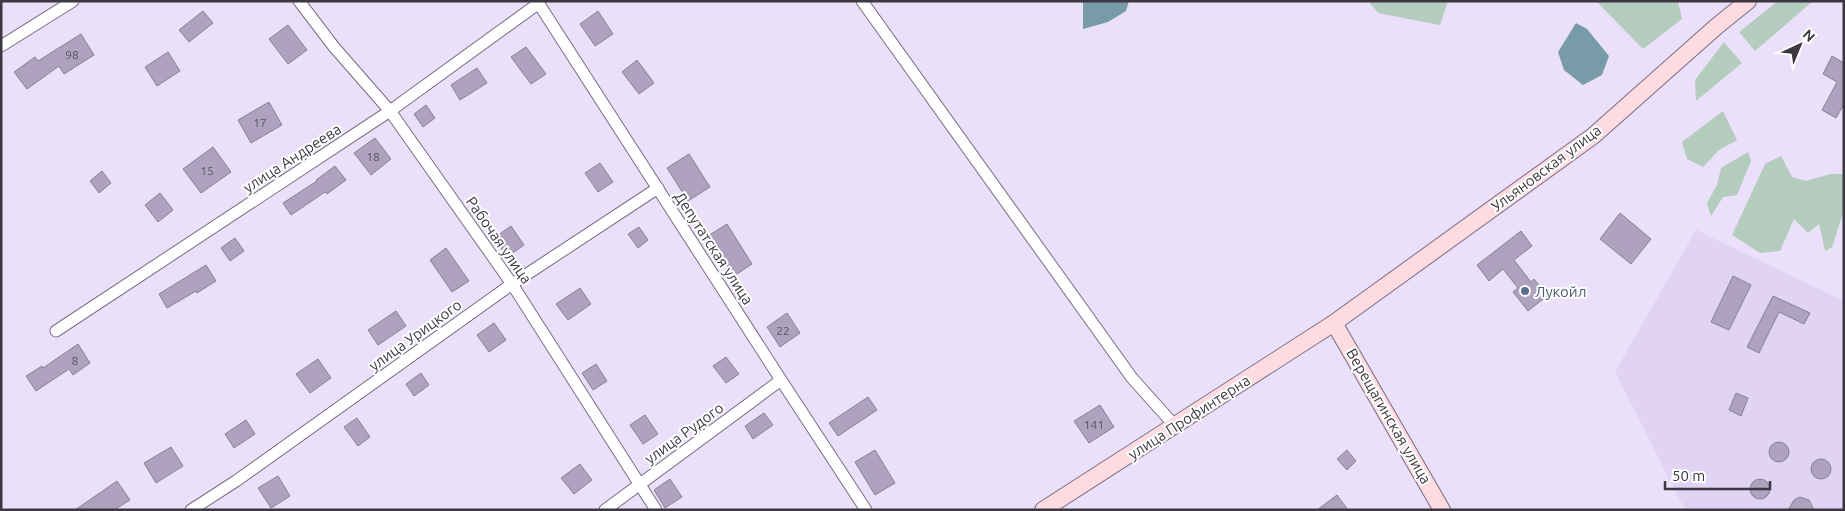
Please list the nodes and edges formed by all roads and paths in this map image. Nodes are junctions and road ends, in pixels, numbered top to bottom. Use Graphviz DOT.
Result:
graph roads {
  1 [pos="73,1"];
  2 [pos="299,1"];
  3 [pos="862,1"];
  4 [pos="1748,1"];
  5 [pos="538,2"];
  6 [pos="1,46"];
  7 [pos="390,111"];
  8 [pos="658,188"];
  9 [pos="512,284"];
  10 [pos="1334,323"];
  11 [pos="56,331"];
  12 [pos="780,380"];
  13 [pos="1175,426"];
  14 [pos="640,483"];
  15 [pos="192,510"];
  16 [pos="605,510"];
  17 [pos="656,510"];
  18 [pos="866,510"];
  19 [pos="1043,510"];
  20 [pos="1442,510"];
  1 -- 6 [label="street"];
  2 -- 7 [label="street, Рабочая улица"];
  3 -- 13 [label="street"];
  4 -- 10 [label="main road, Ульяновская улица"];
  5 -- 7 [label="street, улица Андреева"];
  5 -- 8 [label="street, Депутатская улица"];
  7 -- 9 [label="street, Рабочая улица"];
  7 -- 11 [label="street, улица Андреева"];
  8 -- 9 [label="street, улица Урицкого"];
  8 -- 12 [label="street, Депутатская улица"];
  9 -- 14 [label="street, Рабочая улица"];
  9 -- 15 [label="street, улица Урицкого"];
  10 -- 13 [label="main road, улица Профинтерна"];
  10 -- 20 [label="main road, Верещагинская улица"];
  12 -- 14 [label="street, улица Рудого"];
  12 -- 18 [label="street, Депутатская улица"];
  13 -- 19 [label="main road, улица Профинтерна"];
  14 -- 16 [label="street, улица Рудого"];
  14 -- 17 [label="street, Рабочая улица"];
}
